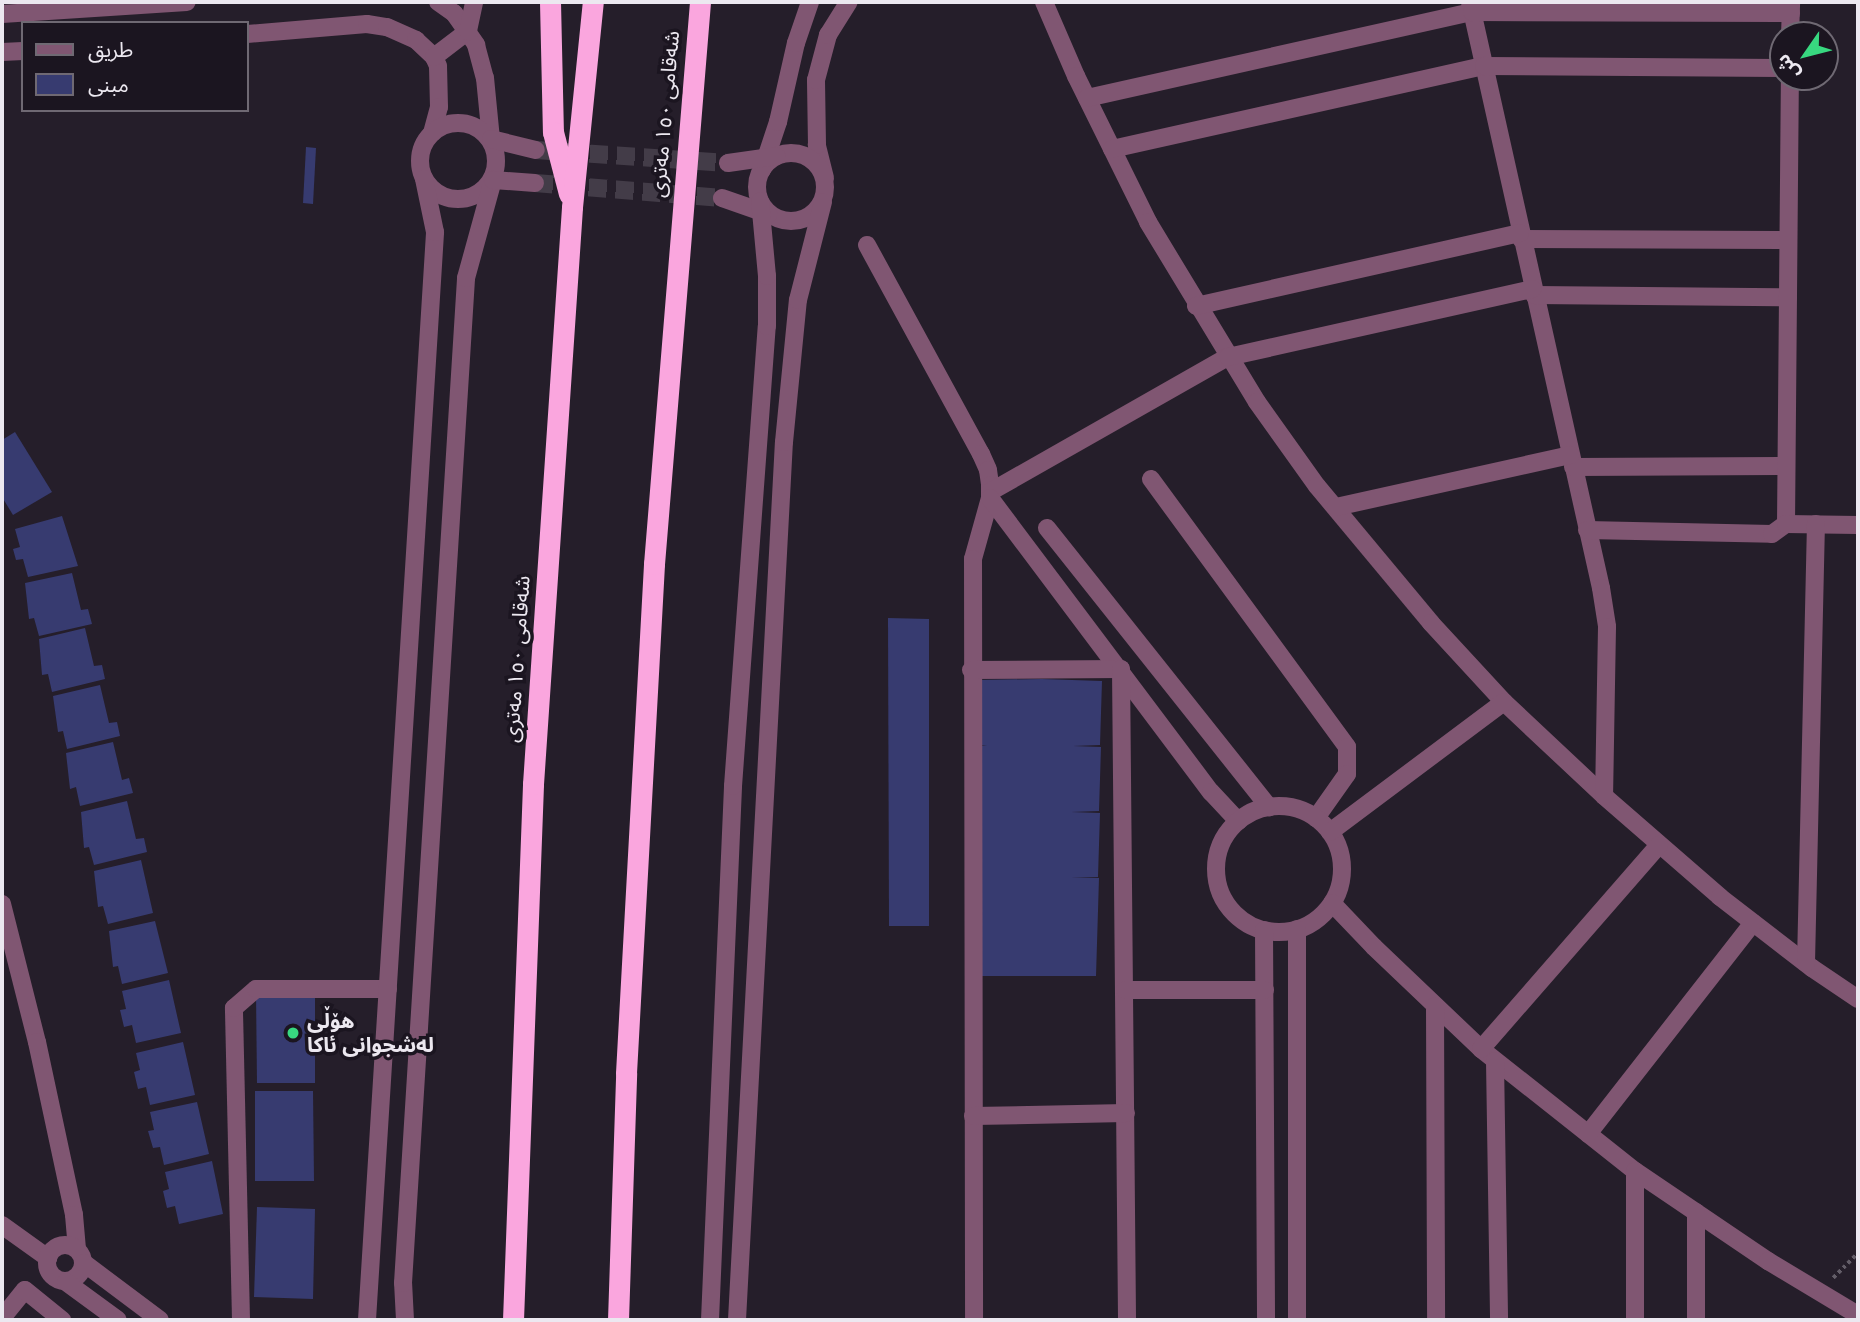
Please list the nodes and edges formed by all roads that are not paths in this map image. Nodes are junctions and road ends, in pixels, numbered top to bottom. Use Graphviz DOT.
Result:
graph roads {
  1 [pos="187,2"];
  2 [pos="438,2"];
  3 [pos="474,2"];
  4 [pos="550,2"];
  5 [pos="593,2"];
  6 [pos="700,2"];
  7 [pos="810,2"];
  8 [pos="849,2"];
  9 [pos="1044,2"];
  10 [pos="1471,7"];
  11 [pos="1791,7"];
  12 [pos="2,14"];
  13 [pos="468,31"];
  14 [pos="248,34"];
  15 [pos="21,51"];
  16 [pos="2,52"];
  17 [pos="435,57"];
  18 [pos="1484,66"];
  19 [pos="1769,68"];
  20 [pos="1790,91"];
  21 [pos="1087,98"];
  22 [pos="432,133"];
  23 [pos="491,139"];
  24 [pos="1112,149"];
  25 [pos="536,150"];
  26 [pos="768,161"];
  27 [pos="728,163"];
  28 [pos="825,178"];
  29 [pos="424,179"];
  30 [pos="493,180"];
  31 [pos="535,183"];
  32 [pos="722,198"];
  33 [pos="823,202"];
  34 [pos="572,207"];
  35 [pos="764,209"];
  36 [pos="1521,236"];
  37 [pos="1788,240"];
  38 [pos="867,245"];
  39 [pos="1533,292"];
  40 [pos="1787,297"];
  41 [pos="1196,306"];
  42 [pos="1228,357"];
  43 [pos="1572,461"];
  44 [pos="1785,466"];
  45 [pos="1151,479"];
  46 [pos="990,495"];
  47 [pos="1336,508"];
  48 [pos="1786,524"];
  49 [pos="1816,524"];
  50 [pos="1858,525"];
  51 [pos="1047,528"];
  52 [pos="1587,530"];
  53 [pos="971,670"];
  54 [pos="1121,670"];
  55 [pos="1504,702"];
  56 [pos="1604,796"];
  57 [pos="1269,807"];
  58 [pos="1316,818"];
  59 [pos="1238,821"];
  60 [pos="1330,832"];
  61 [pos="1659,845"];
  62 [pos="1332,903"];
  63 [pos="2,904"];
  64 [pos="1753,923"];
  65 [pos="1297,929"];
  66 [pos="1264,930"];
  67 [pos="1806,963"];
  68 [pos="388,989"];
  69 [pos="1125,990"];
  70 [pos="1265,990"];
  71 [pos="1858,999"];
  72 [pos="1435,1006"];
  73 [pos="1488,1055"];
  74 [pos="1126,1114"];
  75 [pos="973,1116"];
  76 [pos="1588,1134"];
  77 [pos="1635,1171"];
  78 [pos="1696,1212"];
  79 [pos="2,1224"];
  80 [pos="80,1256"];
  81 [pos="48,1258"];
  82 [pos="66,1282"];
  83 [pos="1839,1312"];
  84 [pos="1858,1315"];
  85 [pos="2,1318"];
  86 [pos="62,1320"];
  87 [pos="117,1320"];
  88 [pos="160,1320"];
  89 [pos="241,1320"];
  90 [pos="367,1320"];
  91 [pos="405,1320"];
  92 [pos="513,1320"];
  93 [pos="618,1320"];
  94 [pos="710,1320"];
  95 [pos="737,1320"];
  96 [pos="974,1320"];
  97 [pos="1127,1320"];
  98 [pos="1266,1320"];
  99 [pos="1297,1320"];
  100 [pos="1436,1320"];
  101 [pos="1499,1320"];
  102 [pos="1635,1320"];
  103 [pos="1696,1320"];
  1 -- 12 [label="street"];
  2 -- 13 [label="street"];
  3 -- 13 [label="street"];
  4 -- 34 [label="highway"];
  5 -- 34 [label="highway, شەقامی ١٥٠ مەتری"];
  6 -- 93 [label="highway, شەقامی ١٥٠ مەتری"];
  7 -- 26 [label="street"];
  8 -- 28 [label="street"];
  9 -- 21 [label="street"];
  10 -- 11 [label="street"];
  10 -- 18 [label="street"];
  10 -- 21 [label="street"];
  13 -- 17 [label="street"];
  13 -- 23 [label="street"];
  14 -- 17 [label="street"];
  15 -- 16 [label="street"];
  17 -- 22 [label="street"];
  18 -- 19 [label="street"];
  18 -- 24 [label="street"];
  18 -- 36 [label="street"];
  20 -- 37 [label="street"];
  21 -- 24 [label="street"];
  22 -- 23 [label="street"];
  22 -- 29 [label="street"];
  23 -- 25 [label="street"];
  23 -- 30 [label="street"];
  24 -- 41 [label="street"];
  26 -- 27 [label="street"];
  26 -- 28 [label="street"];
  26 -- 35 [label="street"];
  28 -- 33 [label="street"];
  29 -- 30 [label="street"];
  29 -- 68 [label="street"];
  30 -- 31 [label="street"];
  30 -- 91 [label="street"];
  32 -- 35 [label="street"];
  33 -- 35 [label="street"];
  33 -- 95 [label="street"];
  34 -- 92 [label="highway, شەقامی ١٥٠ مەتری"];
  35 -- 94 [label="street"];
  36 -- 37 [label="street"];
  36 -- 39 [label="street"];
  36 -- 41 [label="street"];
  37 -- 40 [label="street"];
  38 -- 46 [label="street"];
  39 -- 40 [label="street"];
  39 -- 42 [label="street"];
  39 -- 43 [label="street"];
  40 -- 44 [label="street"];
  41 -- 42 [label="street"];
  42 -- 46 [label="street"];
  42 -- 47 [label="street"];
  43 -- 44 [label="street"];
  43 -- 47 [label="street"];
  43 -- 52 [label="street"];
  44 -- 48 [label="street"];
  45 -- 58 [label="street"];
  46 -- 53 [label="street"];
  46 -- 54 [label="street"];
  47 -- 55 [label="street"];
  48 -- 49 [label="street"];
  48 -- 52 [label="street"];
  49 -- 50 [label="street"];
  49 -- 67 [label="street"];
  51 -- 57 [label="street"];
  52 -- 56 [label="street"];
  53 -- 54 [label="street"];
  53 -- 75 [label="street"];
  54 -- 59 [label="street"];
  54 -- 69 [label="street"];
  55 -- 56 [label="street"];
  55 -- 60 [label="street"];
  56 -- 61 [label="street"];
  57 -- 58 [label="street"];
  57 -- 59 [label="street"];
  58 -- 60 [label="street"];
  59 -- 66 [label="street"];
  60 -- 62 [label="street"];
  61 -- 64 [label="street"];
  61 -- 73 [label="street"];
  62 -- 65 [label="street"];
  62 -- 72 [label="street"];
  63 -- 80 [label="street"];
  64 -- 67 [label="street"];
  64 -- 76 [label="street"];
  65 -- 66 [label="street"];
  65 -- 99 [label="street"];
  66 -- 70 [label="street"];
  67 -- 71 [label="street"];
  68 -- 89 [label="street"];
  68 -- 90 [label="street"];
  69 -- 70 [label="street"];
  69 -- 74 [label="street"];
  70 -- 98 [label="street"];
  72 -- 73 [label="street"];
  72 -- 100 [label="street"];
  73 -- 76 [label="street"];
  73 -- 101 [label="street"];
  74 -- 75 [label="street"];
  74 -- 97 [label="street"];
  75 -- 96 [label="street"];
  76 -- 77 [label="street"];
  77 -- 78 [label="street"];
  77 -- 102 [label="street"];
  78 -- 83 [label="street"];
  78 -- 103 [label="street"];
  79 -- 81 [label="street"];
  80 -- 81 [label="street"];
  80 -- 82 [label="street"];
  80 -- 88 [label="street"];
  81 -- 82 [label="street"];
  82 -- 87 [label="street"];
  83 -- 84 [label="street"];
  85 -- 86 [label="street"];
}
